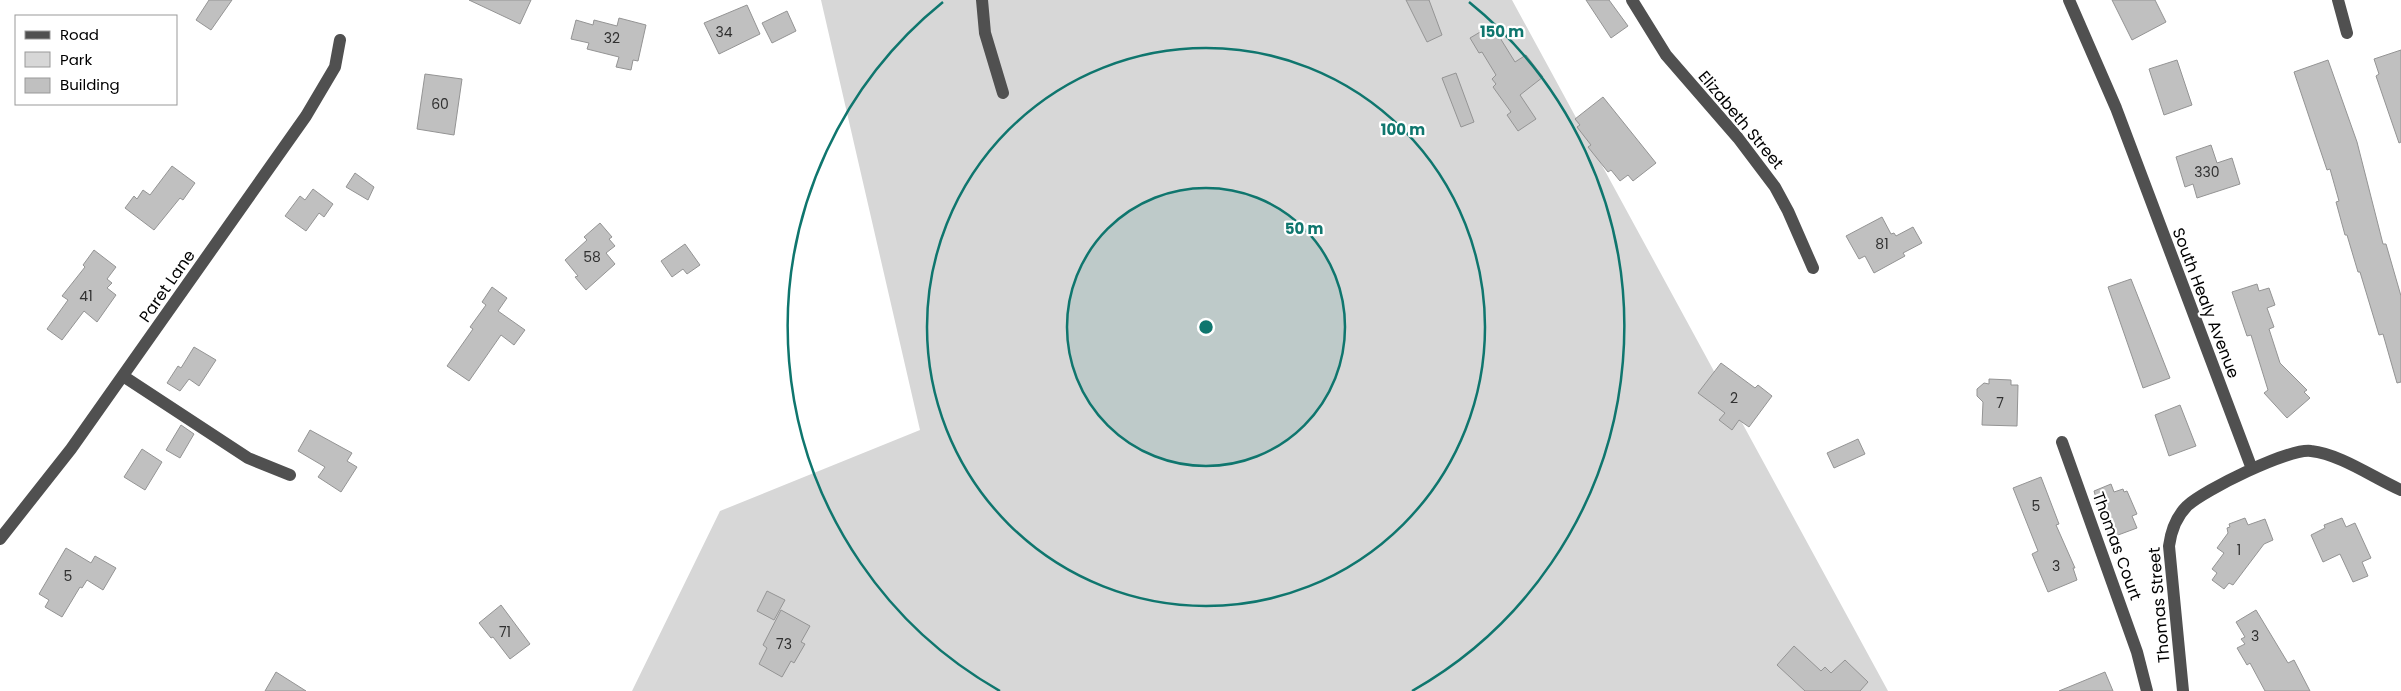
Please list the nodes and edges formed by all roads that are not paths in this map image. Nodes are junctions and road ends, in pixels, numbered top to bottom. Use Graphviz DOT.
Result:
graph roads {
  1 [pos="982,0"];
  2 [pos="1632,0"];
  3 [pos="2069,0"];
  4 [pos="2338,0"];
  5 [pos="2347,32"];
  6 [pos="340,40"];
  7 [pos="1003,92"];
  8 [pos="1813,268"];
  9 [pos="122,376"];
  10 [pos="2062,442"];
  11 [pos="2252,469"];
  12 [pos="290,475"];
  13 [pos="2401,490"];
  14 [pos="0,539"];
  15 [pos="2147,691"];
  16 [pos="2183,691"];
  1 -- 7 [label="street"];
  2 -- 8 [label="street, Elizabeth Street"];
  3 -- 11 [label="street, South Healy Avenue"];
  4 -- 5 [label="street"];
  6 -- 9 [label="street, Paret Lane"];
  9 -- 12 [label="street"];
  9 -- 14 [label="street, Paret Lane"];
  10 -- 15 [label="street, Thomas Court"];
  11 -- 13 [label="street"];
  11 -- 16 [label="street, Thomas Street"];
}
